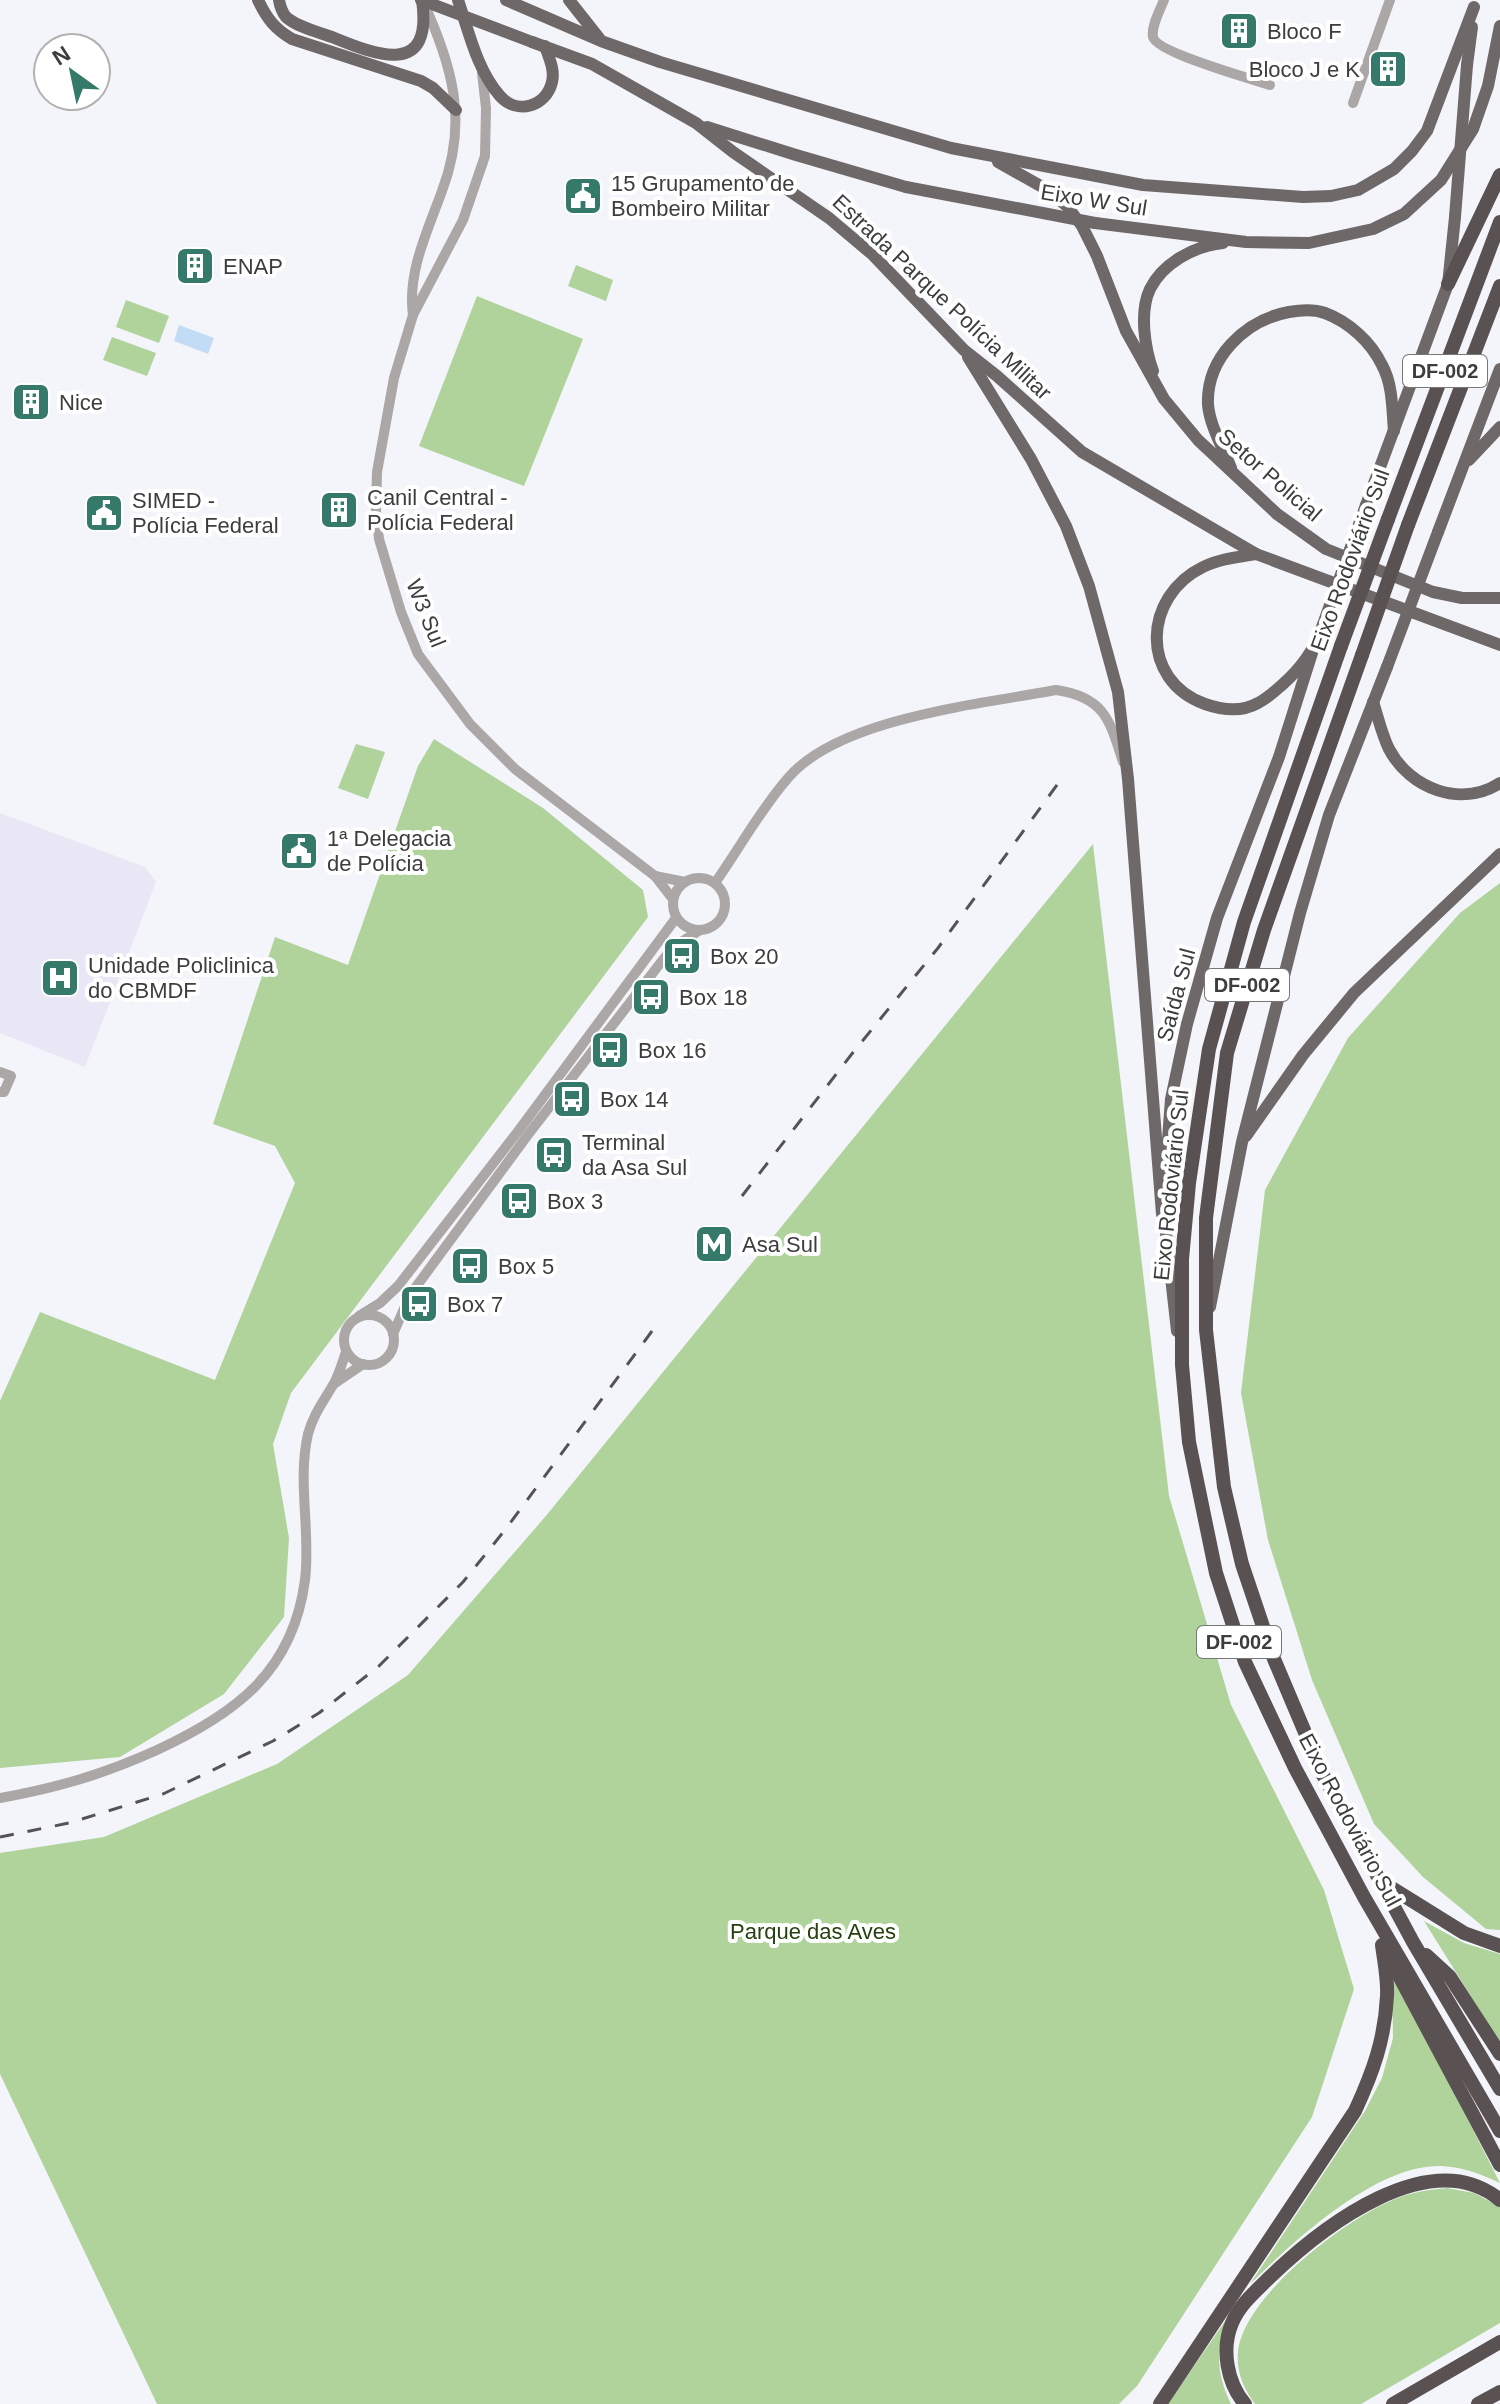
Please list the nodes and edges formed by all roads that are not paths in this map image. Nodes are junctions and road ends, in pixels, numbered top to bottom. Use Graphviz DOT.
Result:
graph roads {
  1 [pos="258,0"];
  2 [pos="279,0"];
  3 [pos="422,0"];
  4 [pos="458,0"];
  5 [pos="506,0"];
  6 [pos="569,0"];
  7 [pos="1164,0"];
  8 [pos="1390,0"];
  9 [pos="1475,4"];
  10 [pos="1500,26"];
  11 [pos="601,41"];
  12 [pos="545,46"];
  13 [pos="482,67"];
  14 [pos="1270,85"];
  15 [pos="1353,103"];
  16 [pos="456,110"];
  17 [pos="696,123"];
  18 [pos="981,154"];
  19 [pos="1500,175"];
  20 [pos="1500,222"];
  21 [pos="1246,242"];
  22 [pos="1448,284"];
  23 [pos="1500,286"];
  24 [pos="413,315"];
  25 [pos="964,350"];
  26 [pos="1500,369"];
  27 [pos="1164,399"];
  28 [pos="1500,427"];
  29 [pos="1394,431"];
  30 [pos="1464,465"];
  31 [pos="1234,474"];
  32 [pos="1256,554"];
  33 [pos="1500,598"];
  34 [pos="1495,643"];
  35 [pos="1313,650"];
  36 [pos="1500,653"];
  37 [pos="1373,702"];
  38 [pos="1128,779"];
  39 [pos="1500,783"];
  40 [pos="1500,854"];
  41 [pos="655,876"];
  42 [pos="685,882"];
  43 [pos="715,883"];
  44 [pos="672,898"];
  45 [pos="676,918"];
  46 [pos="700,930"];
  47 [pos="0,1072"];
  48 [pos="0,1092"];
  49 [pos="1242,1142"];
  50 [pos="1162,1214"];
  51 [pos="359,1316"];
  52 [pos="1206,1330"];
  53 [pos="393,1334"];
  54 [pos="346,1352"];
  55 [pos="363,1364"];
  56 [pos="1182,1365"];
  57 [pos="335,1383"];
  58 [pos="0,1798"];
  59 [pos="1382,1882"];
  60 [pos="1364,1897"];
  61 [pos="1413,1942"];
  62 [pos="1382,1945"];
  63 [pos="1500,1946"];
  64 [pos="1500,2054"];
  65 [pos="1500,2089"];
  66 [pos="1500,2131"];
  67 [pos="1500,2165"];
  68 [pos="1500,2200"];
  69 [pos="1500,2342"];
  70 [pos="1416,2391"];
  71 [pos="1500,2392"];
  72 [pos="1157,2404"];
  73 [pos="1245,2404"];
  74 [pos="1386,2404"];
  75 [pos="1393,2404"];
  76 [pos="1478,2404"];
  1 -- 16 [label="main road"];
  2 -- 3 [label="main road"];
  3 -- 12 [label="main road, Estrada Parque Polícia Militar, bridge"];
  3 -- 16 [label="street, W3 Sul"];
  4 -- 13 [label="main road, W3 Sul"];
  5 -- 11 [label="main road"];
  6 -- 11 [label="main road"];
  7 -- 14 [label="street"];
  8 -- 15 [label="street"];
  9 -- 18 [label="main road"];
  9 -- 22 [label="main road, bridge"];
  10 -- 21 [label="main road, Eixo W Sul"];
  11 -- 18 [label="main road"];
  12 -- 13 [label="main road"];
  12 -- 17 [label="main road, Estrada Parque Polícia Militar"];
  13 -- 24 [label="street, W3 Sul"];
  16 -- 24 [label="street, W3 Sul"];
  17 -- 21 [label="main road, Eixo W Sul, bridge"];
  17 -- 25 [label="main road, Estrada Parque Polícia Militar"];
  18 -- 27 [label="main road"];
  19 -- 22 [label="highway"];
  20 -- 56 [label="highway, Eixo Rodoviário Sul / DF-002, bridge"];
  21 -- 27 [label="main road"];
  22 -- 29 [label="main road, Saída Sul"];
  23 -- 52 [label="highway, Eixo Rodoviário Sul / DF-002, bridge"];
  24 -- 41 [label="street, W3 Sul"];
  25 -- 32 [label="main road, Estrada Parque Polícia Militar"];
  25 -- 38 [label="main road"];
  26 -- 30 [label="main road"];
  27 -- 31 [label="main road, Setor Policial"];
  28 -- 30 [label="main road"];
  29 -- 31 [label="main road"];
  29 -- 35 [label="main road, Saída Sul, bridge"];
  30 -- 37 [label="main road, bridge"];
  31 -- 33 [label="main road, Setor Policial"];
  32 -- 34 [label="main road, Estrada Parque Polícia Militar"];
  32 -- 35 [label="main road"];
  34 -- 36 [label="main road"];
  35 -- 50 [label="main road, Saída Sul"];
  37 -- 39 [label="main road"];
  37 -- 49 [label="main road"];
  38 -- 43 [label="street"];
  38 -- 50 [label="main road"];
  40 -- 49 [label="main road"];
  41 -- 42 [label="street, W3 Sul"];
  41 -- 44 [label="street, W3 Sul"];
  42 -- 43 [label="street"];
  42 -- 44 [label="street"];
  43 -- 46 [label="street"];
  44 -- 45 [label="street"];
  45 -- 46 [label="street"];
  45 -- 51 [label="street"];
  46 -- 53 [label="street"];
  47 -- 48 [label="street"];
  49 -- 52 [label="main road"];
  50 -- 56 [label="main road, Saída Sul"];
  51 -- 53 [label="street"];
  51 -- 54 [label="street"];
  52 -- 59 [label="highway, Eixo Rodoviário Sul / DF-002"];
  53 -- 55 [label="street"];
  54 -- 55 [label="street"];
  54 -- 57 [label="street"];
  55 -- 57 [label="street"];
  56 -- 60 [label="highway, Eixo Rodoviário Sul / DF-002"];
  57 -- 58 [label="street"];
  59 -- 61 [label="highway, Eixo Rodoviário Sul / DF-002"];
  59 -- 63 [label="highway"];
  60 -- 62 [label="highway"];
  60 -- 66 [label="highway, Eixo Rodoviário Sul / DF-002"];
  61 -- 64 [label="highway"];
  61 -- 65 [label="highway, Eixo Rodoviário Sul / DF-002"];
  62 -- 67 [label="highway"];
  62 -- 72 [label="highway"];
  68 -- 73 [label="highway"];
  69 -- 70 [label="highway"];
  70 -- 74 [label="highway"];
  70 -- 75 [label="highway"];
  71 -- 76 [label="highway"];
}
